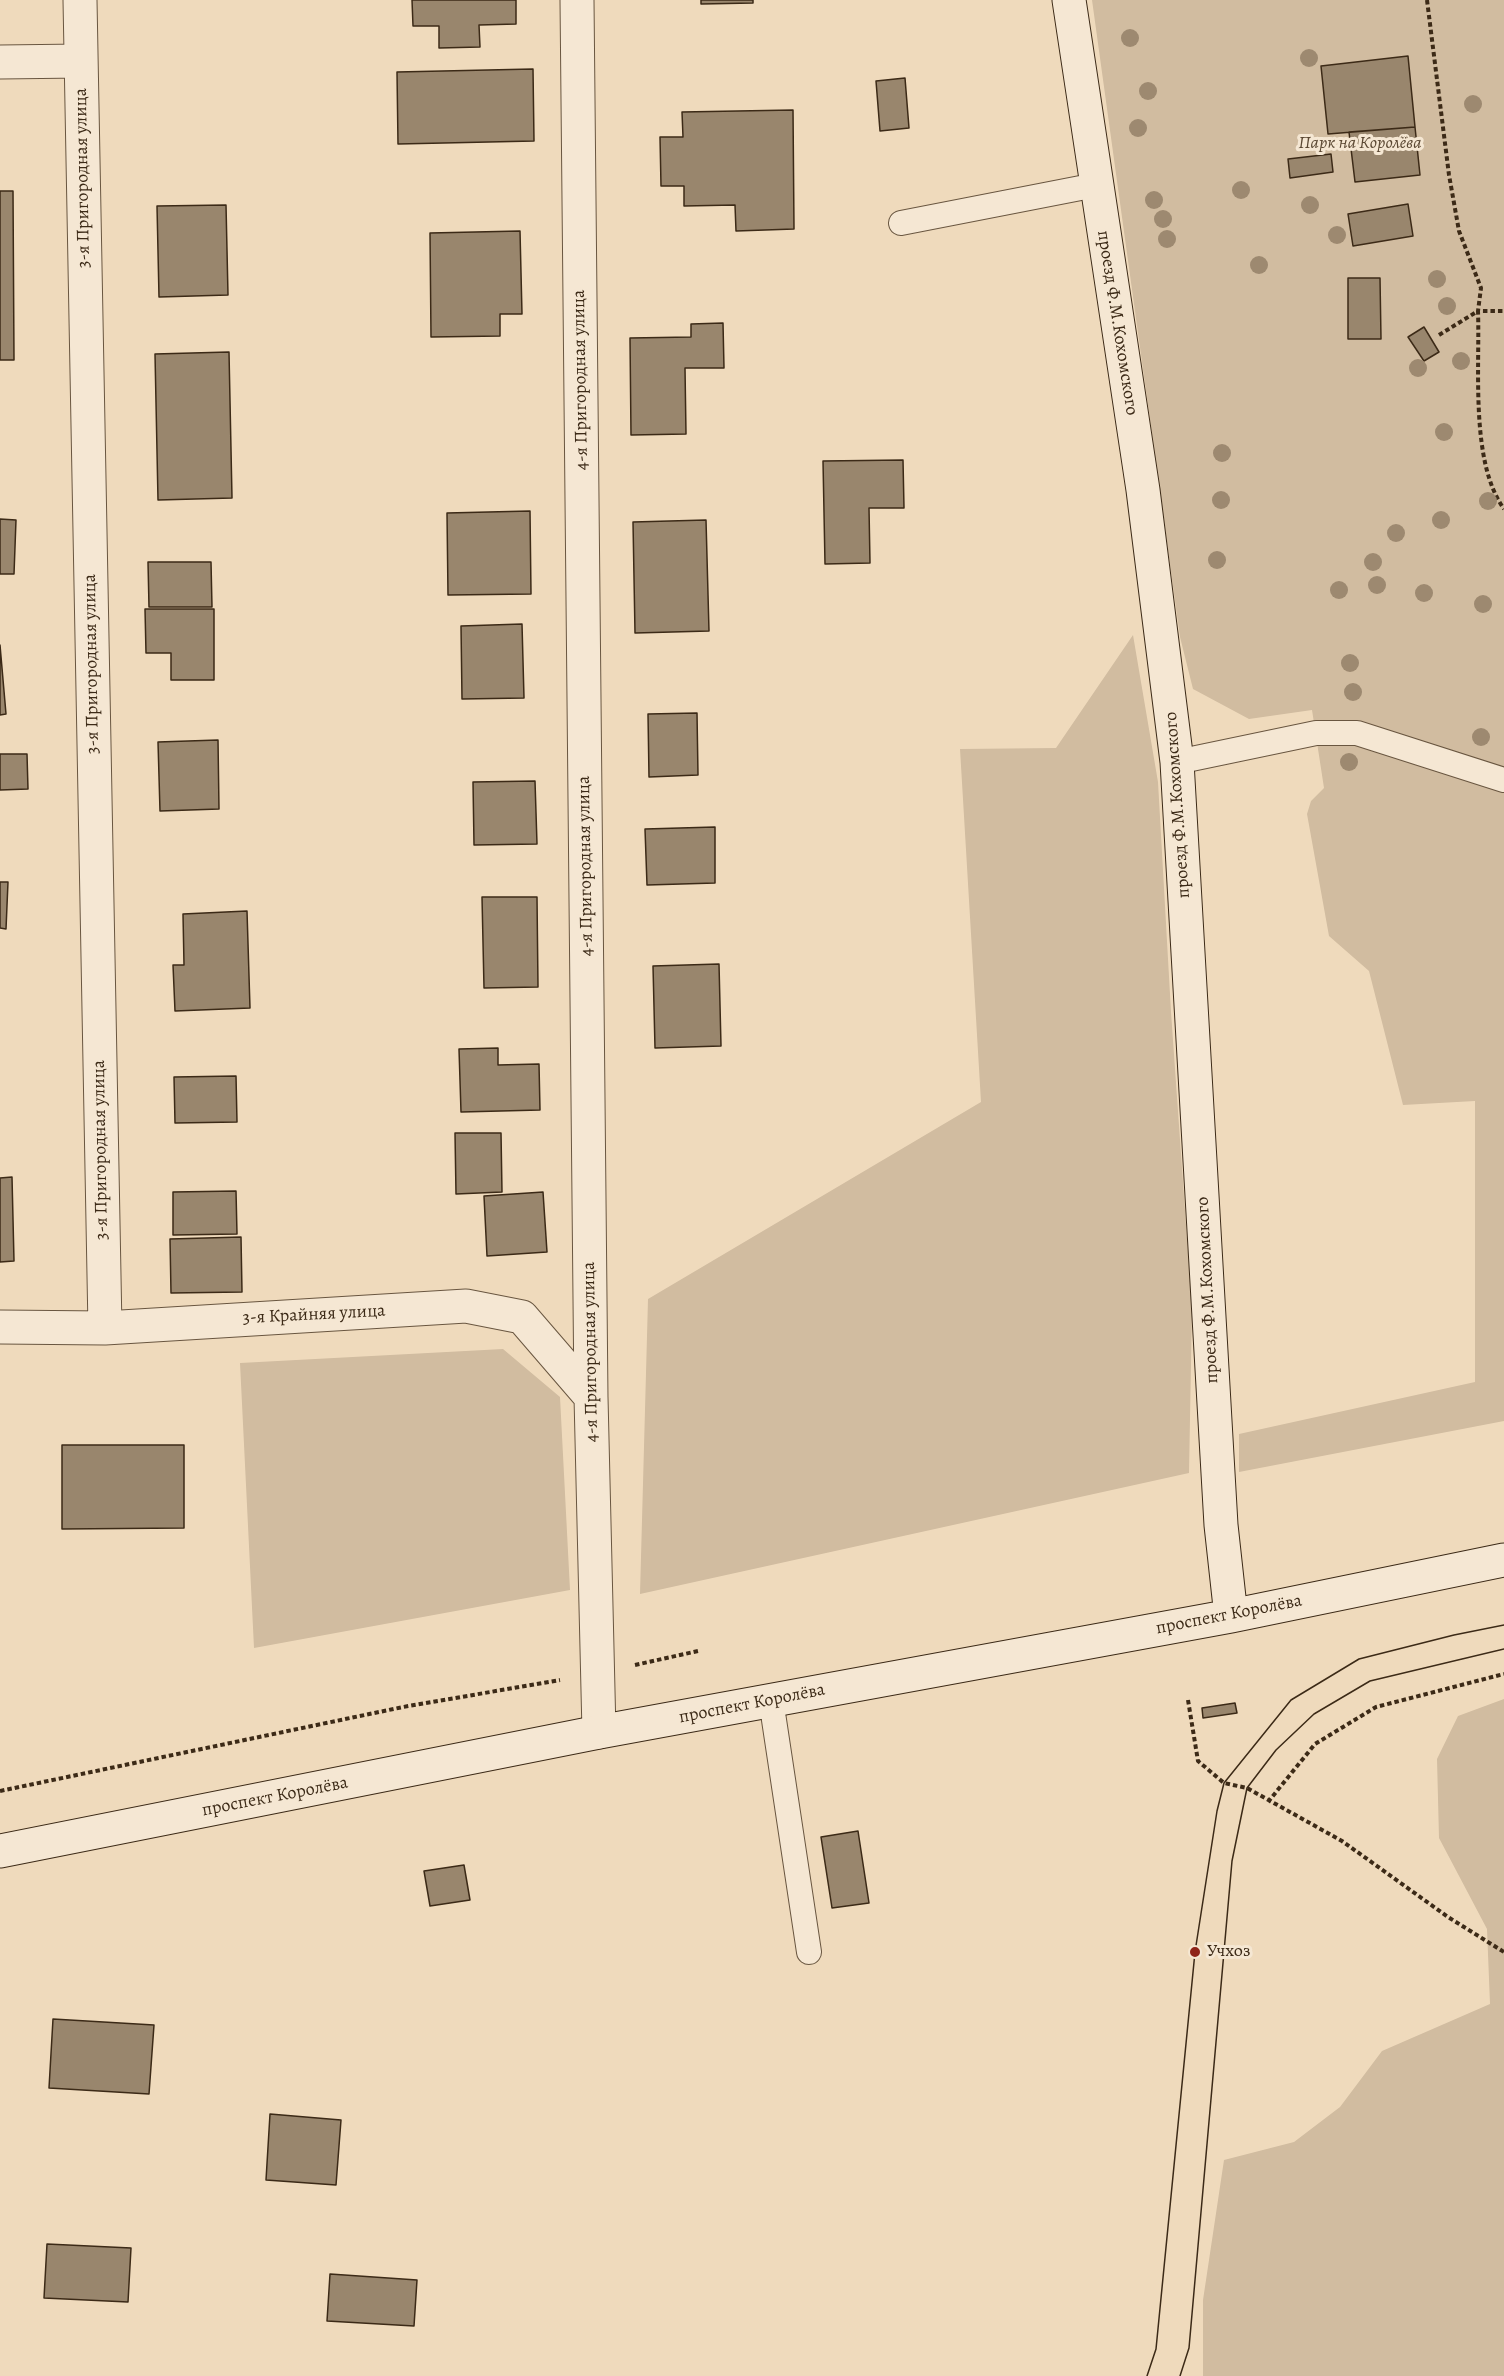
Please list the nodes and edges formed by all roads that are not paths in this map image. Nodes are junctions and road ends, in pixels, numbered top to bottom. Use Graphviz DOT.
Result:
graph roads {
  1 [pos="80,0"];
  2 [pos="577,0"];
  3 [pos="1069,0"];
  4 [pos="81,61"];
  5 [pos="0,62"];
  6 [pos="1096,185"];
  7 [pos="901,223"];
  8 [pos="1177,762"];
  9 [pos="1504,780"];
  10 [pos="0,1327"];
  11 [pos="105,1328"];
  12 [pos="591,1397"];
  13 [pos="1504,1560"];
  14 [pos="1231,1616"];
  15 [pos="771,1700"];
  16 [pos="599,1732"];
  17 [pos="0,1851"];
  18 [pos="809,1952"];
  1 -- 4 [label="street, 3-я Пригородная улица"];
  2 -- 12 [label="street, 4-я Пригородная улица"];
  3 -- 6 [label="street, проезд Ф.М.Кохомского"];
  4 -- 5 [label="street"];
  4 -- 11 [label="street, 3-я Пригородная улица"];
  6 -- 7 [label="lane"];
  6 -- 8 [label="street, проезд Ф.М.Кохомского"];
  8 -- 9 [label="lane"];
  8 -- 14 [label="street, проезд Ф.М.Кохомского"];
  10 -- 11 [label="street, 3-я Крайняя улица"];
  11 -- 12 [label="street, 3-я Крайняя улица"];
  12 -- 16 [label="street, 4-я Пригородная улица"];
  13 -- 14 [label="street, проспект Королёва"];
  14 -- 15 [label="street, проспект Королёва"];
  15 -- 16 [label="street, проспект Королёва"];
  15 -- 18 [label="lane"];
  16 -- 17 [label="street, проспект Королёва"];
}
